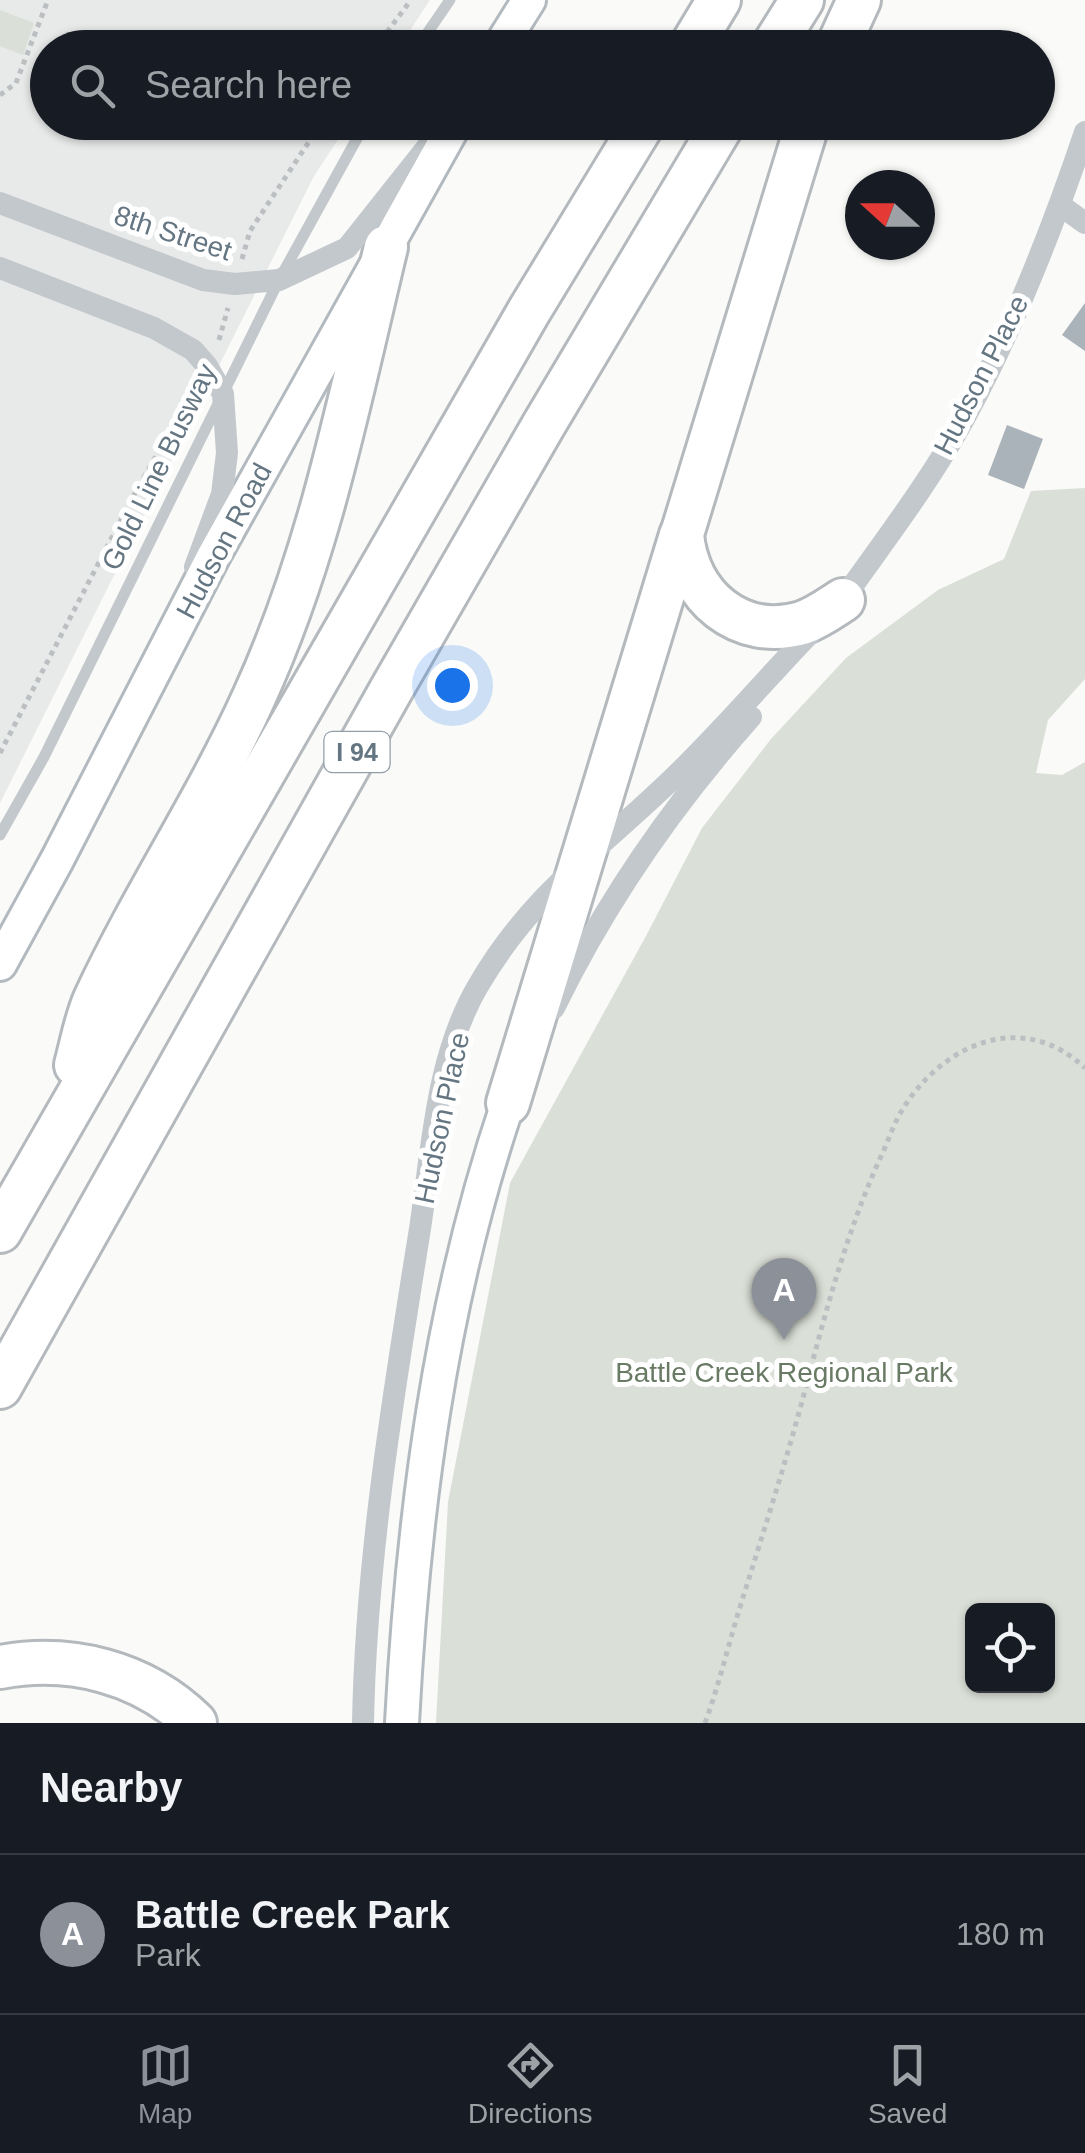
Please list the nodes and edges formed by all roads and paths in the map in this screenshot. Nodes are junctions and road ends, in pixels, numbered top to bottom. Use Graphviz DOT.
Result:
graph roads {
  1 [pos="48,0"];
  2 [pos="410,0"];
  3 [pos="450,0"];
  4 [pos="529,0"];
  5 [pos="802,0"];
  6 [pos="859,0"];
  7 [pos="36,30"];
  8 [pos="388,30"];
  9 [pos="430,30"];
  10 [pos="510,30"];
  11 [pos="783,30"];
  12 [pos="845,30"];
  13 [pos="30,46"];
  14 [pos="0,96"];
  15 [pos="1085,132"];
  16 [pos="310,140"];
  17 [pos="356,140"];
  18 [pos="432,140"];
  19 [pos="446,140"];
  20 [pos="633,140"];
  21 [pos="713,140"];
  22 [pos="802,140"];
  23 [pos="0,195"];
  24 [pos="0,203"];
  25 [pos="1060,205"];
  26 [pos="50,222"];
  27 [pos="1085,223"];
  28 [pos="386,247"];
  29 [pos="0,268"];
  30 [pos="279,280"];
  31 [pos="234,284"];
  32 [pos="207,366"];
  33 [pos="223,394"];
  34 [pos="682,534"];
  35 [pos="842,600"];
  36 [pos="177,628"];
  37 [pos="0,754"];
  38 [pos="0,835"];
  39 [pos="584,856"];
  40 [pos="57,860"];
  41 [pos="0,937"];
  42 [pos="0,964"];
  43 [pos="1085,1068"];
  44 [pos="508,1104"];
  45 [pos="60,1125"];
  46 [pos="0,1231"];
  47 [pos="0,1386"];
  48 [pos="0,1667"];
  49 [pos="194,1723"];
  50 [pos="362,1723"];
  51 [pos="402,1723"];
  52 [pos="705,1723"];
  1 -- 7 [label="path"];
  2 -- 8 [label="path"];
  3 -- 9 [label="lane"];
  4 -- 10 [label="street"];
  5 -- 11 [label="highway"];
  6 -- 12 [label="highway"];
  13 -- 14 [label="path"];
  15 -- 25 [label="street, Hudson Place"];
  16 -- 31 [label="path"];
  17 -- 30 [label="lane, Gold Line Busway"];
  18 -- 30 [label="street, 8th Street"];
  19 -- 28 [label="street, Hudson Road"];
  20 -- 45 [label="highway, I 94"];
  21 -- 47 [label="highway, I 94"];
  22 -- 34 [label="highway"];
  23 -- 26 [label="street"];
  24 -- 26 [label="street, 8th Street"];
  25 -- 27 [label="street"];
  25 -- 35 [label="street, Hudson Place"];
  26 -- 31 [label="street, 8th Street"];
  28 -- 36 [label="street, Hudson Road"];
  28 -- 45 [label="highway"];
  29 -- 32 [label="street"];
  30 -- 31 [label="street, 8th Street"];
  30 -- 33 [label="lane, Gold Line Busway"];
  31 -- 32 [label="path"];
  32 -- 33 [label="street"];
  32 -- 37 [label="path"];
  33 -- 36 [label="street"];
  33 -- 38 [label="lane, Gold Line Busway"];
  34 -- 35 [label="highway"];
  34 -- 39 [label="highway"];
  35 -- 39 [label="street, Hudson Place"];
  35 -- 44 [label="street, Hudson Place"];
  36 -- 40 [label="street, Hudson Road"];
  39 -- 44 [label="highway"];
  39 -- 50 [label="street, Hudson Place"];
  40 -- 41 [label="street"];
  40 -- 42 [label="street, Hudson Road"];
  43 -- 52 [label="path"];
  44 -- 51 [label="street, Hudson Place"];
  45 -- 46 [label="highway, I 94"];
  48 -- 49 [label="highway"];
}
